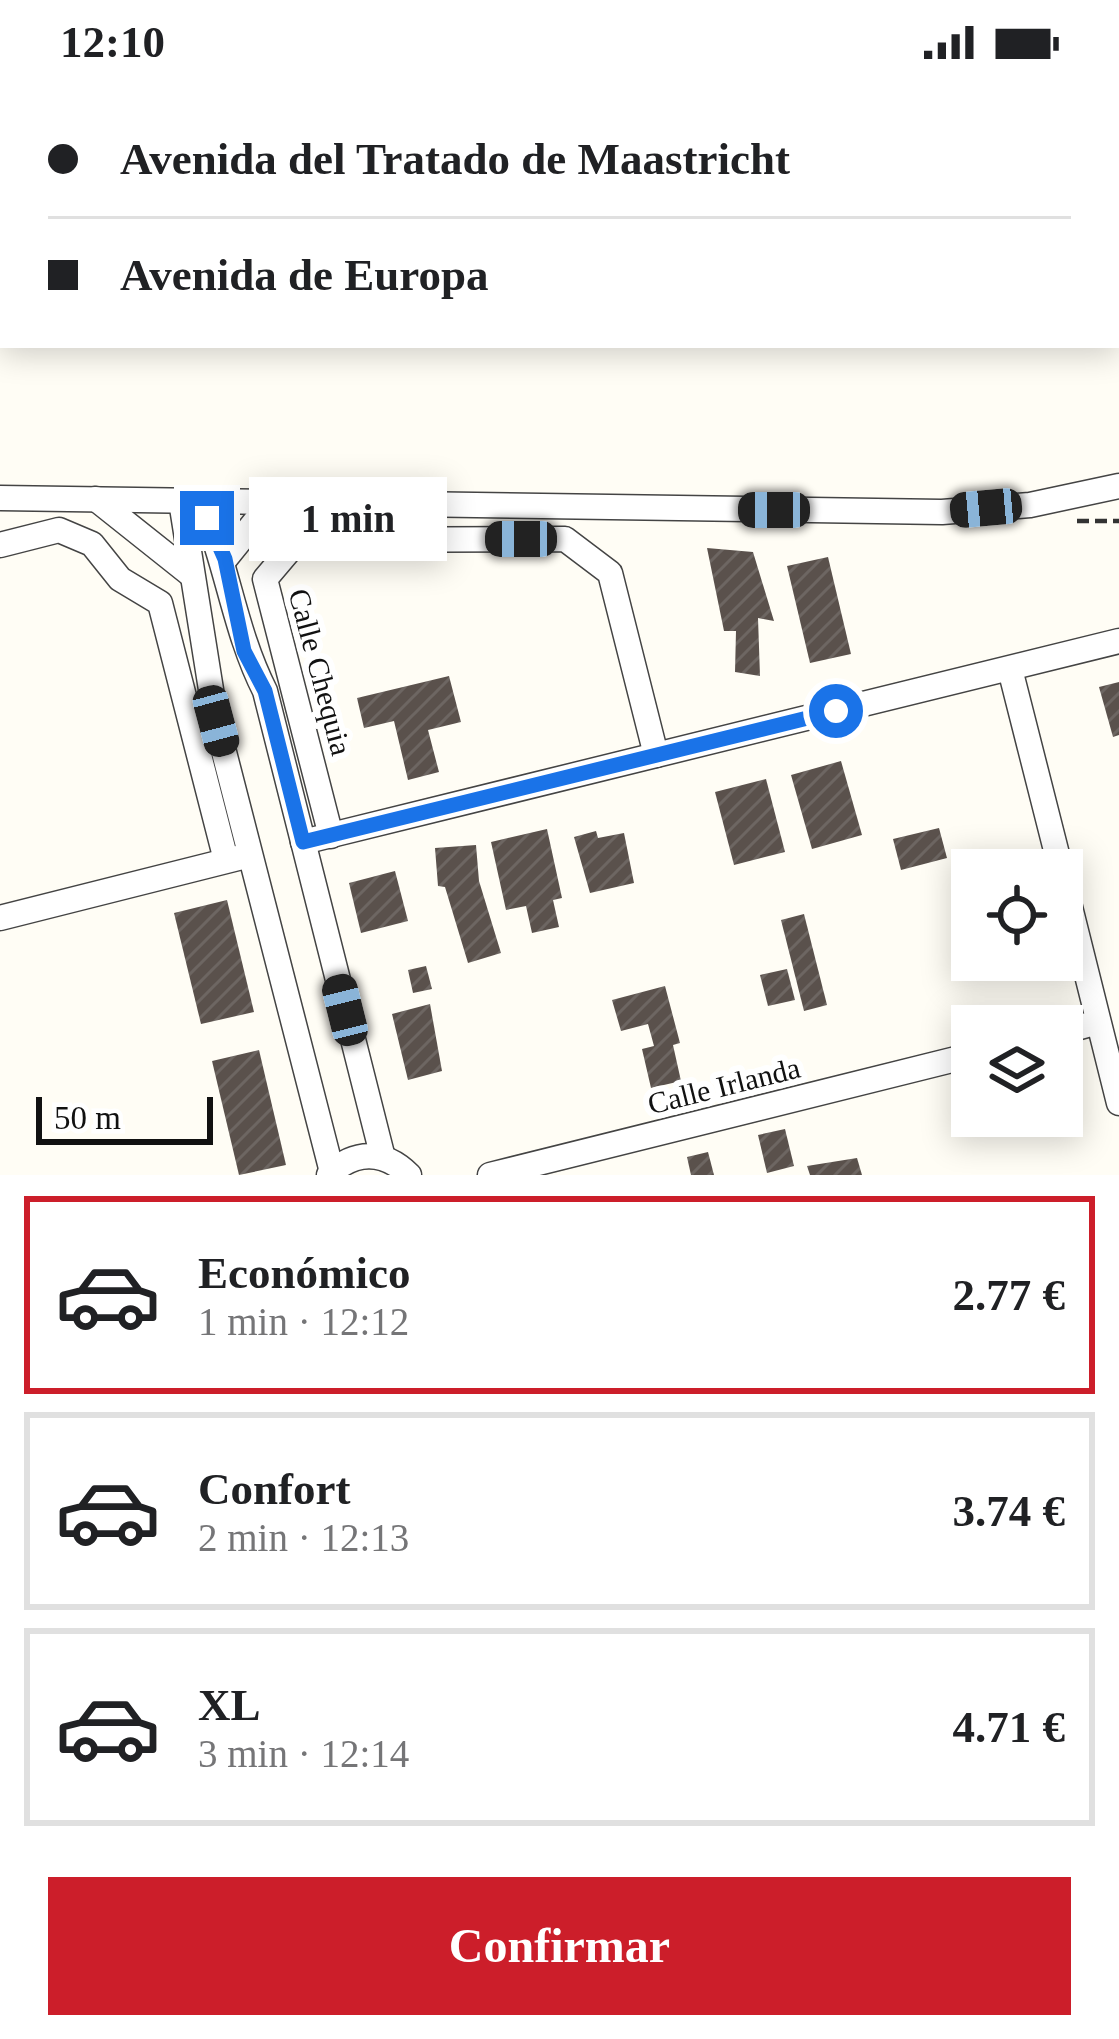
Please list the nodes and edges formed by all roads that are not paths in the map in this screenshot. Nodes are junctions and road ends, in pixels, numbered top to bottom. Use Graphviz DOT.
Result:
graph roads {
  1 [pos="1119,486"];
  2 [pos="0,498"];
  3 [pos="96,499"];
  4 [pos="190,501"];
  5 [pos="271,502"];
  6 [pos="0,545"];
  7 [pos="225,559"];
  8 [pos="188,573"];
  9 [pos="1119,641"];
  10 [pos="1010,669"];
  11 [pos="656,755"];
  12 [pos="331,836"];
  13 [pos="303,842"];
  14 [pos="1055,849"];
  15 [pos="252,855"];
  16 [pos="226,860"];
  17 [pos="0,918"];
  18 [pos="1083,962"];
  19 [pos="1098,1022"];
  20 [pos="1083,1026"];
  21 [pos="951,1059"];
  22 [pos="1119,1103"];
  23 [pos="383,1158"];
  24 [pos="330,1174"];
  25 [pos="409,1175"];
  26 [pos="490,1175"];
  1 -- 5 [label="street"];
  2 -- 3 [label="street"];
  3 -- 4 [label="street"];
  3 -- 8 [label="street"];
  4 -- 5 [label="street"];
  4 -- 7 [label="street"];
  4 -- 8 [label="street"];
  5 -- 7 [label="street"];
  6 -- 16 [label="street"];
  7 -- 13 [label="street"];
  8 -- 15 [label="street"];
  9 -- 10 [label="street"];
  10 -- 11 [label="street"];
  10 -- 14 [label="street"];
  11 -- 12 [label="street"];
  11 -- 12 [label="street, Calle Chequia"];
  12 -- 13 [label="street"];
  13 -- 23 [label="street"];
  15 -- 16 [label="street"];
  15 -- 24 [label="street"];
  16 -- 17 [label="street"];
  18 -- 19 [label="street"];
  19 -- 20 [label="street"];
  19 -- 22 [label="street"];
  21 -- 26 [label="street, Calle Irlanda"];
  23 -- 24 [label="street"];
  23 -- 25 [label="street"];
}
